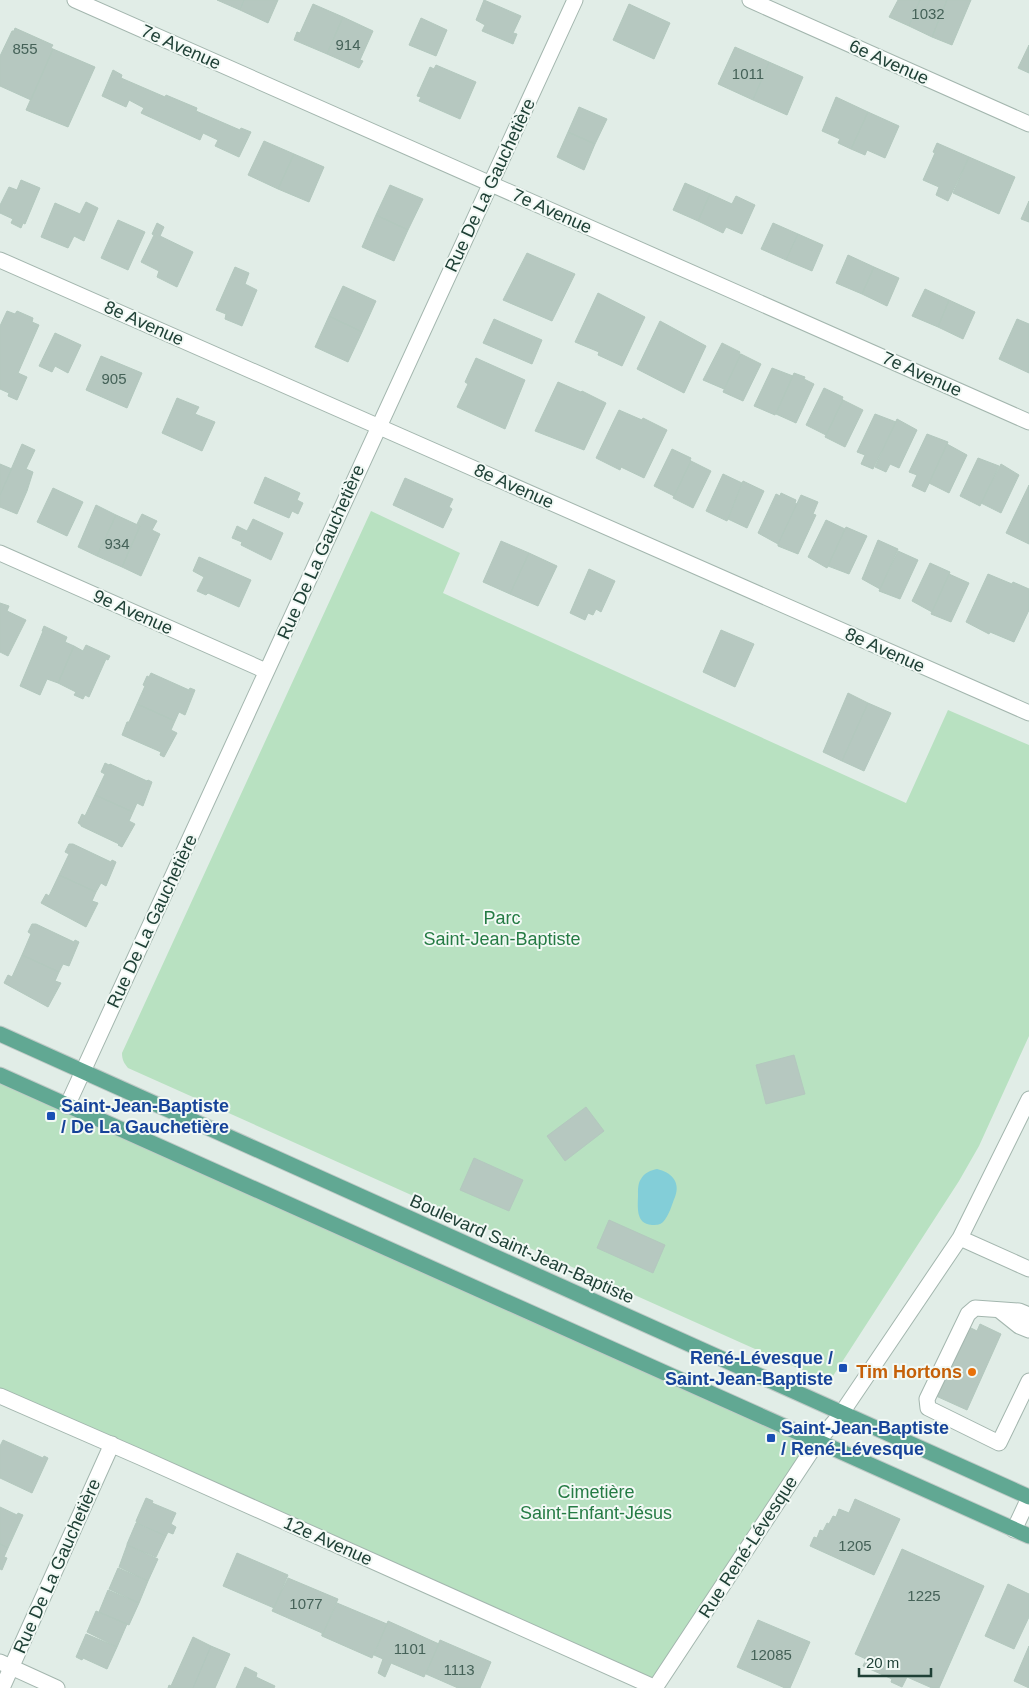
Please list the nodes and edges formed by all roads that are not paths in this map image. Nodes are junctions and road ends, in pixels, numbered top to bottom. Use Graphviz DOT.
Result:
graph roads {
  1 [pos="75,0"];
  2 [pos="575,0"];
  3 [pos="750,0"];
  4 [pos="1029,124"];
  5 [pos="491,184"];
  6 [pos="0,260"];
  7 [pos="1029,422"];
  8 [pos="378,426"];
  9 [pos="0,553"];
  10 [pos="266,671"];
  11 [pos="1029,713"];
  12 [pos="0,1034"];
  13 [pos="83,1071"];
  14 [pos="0,1075"];
  15 [pos="1029,1099"];
  16 [pos="67,1106"];
  17 [pos="960,1238"];
  18 [pos="1029,1270"];
  19 [pos="1000,1310"];
  20 [pos="1029,1315"];
  21 [pos="1029,1330"];
  22 [pos="1029,1382"];
  23 [pos="0,1396"];
  24 [pos="841,1414"];
  25 [pos="818,1441"];
  26 [pos="112,1444"];
  27 [pos="1029,1498"];
  28 [pos="1014,1530"];
  29 [pos="1029,1536"];
  30 [pos="6,1665"];
  31 [pos="2,1688"];
  32 [pos="57,1688"];
  33 [pos="655,1688"];
  1 -- 5 [label="street, 7e Avenue"];
  2 -- 5 [label="street, Rue De La Gauchetière"];
  3 -- 4 [label="street, 6e Avenue"];
  5 -- 7 [label="street, 7e Avenue"];
  5 -- 8 [label="street, Rue De La Gauchetière"];
  6 -- 8 [label="street, 8e Avenue"];
  8 -- 10 [label="street, Rue De La Gauchetière"];
  8 -- 11 [label="street, 8e Avenue"];
  9 -- 10 [label="street, 9e Avenue"];
  10 -- 13 [label="street, Rue De La Gauchetière"];
  12 -- 13 [label="main road, Boulevard Saint-Jean-Baptiste"];
  13 -- 16 [label="street, Rue De La Gauchetière"];
  13 -- 24 [label="main road, Boulevard Saint-Jean-Baptiste"];
  14 -- 16 [label="main road"];
  15 -- 17 [label="street, Rue René-Lévesque"];
  16 -- 25 [label="main road"];
  17 -- 18 [label="street"];
  17 -- 24 [label="street, Rue René-Lévesque"];
  19 -- 20 [label="street"];
  19 -- 21 [label="street"];
  19 -- 22 [label="street"];
  23 -- 26 [label="street, 12e Avenue"];
  24 -- 25 [label="street, Rue René-Lévesque"];
  24 -- 27 [label="main road, Boulevard Saint-Jean-Baptiste"];
  25 -- 28 [label="main road"];
  25 -- 33 [label="street, Rue René-Lévesque"];
  26 -- 30 [label="street, Rue De La Gauchetière"];
  26 -- 33 [label="street, 12e Avenue"];
  27 -- 28 [label="street"];
  28 -- 29 [label="main road"];
  30 -- 31 [label="street, Rue De La Gauchetière"];
  30 -- 32 [label="street"];
}
